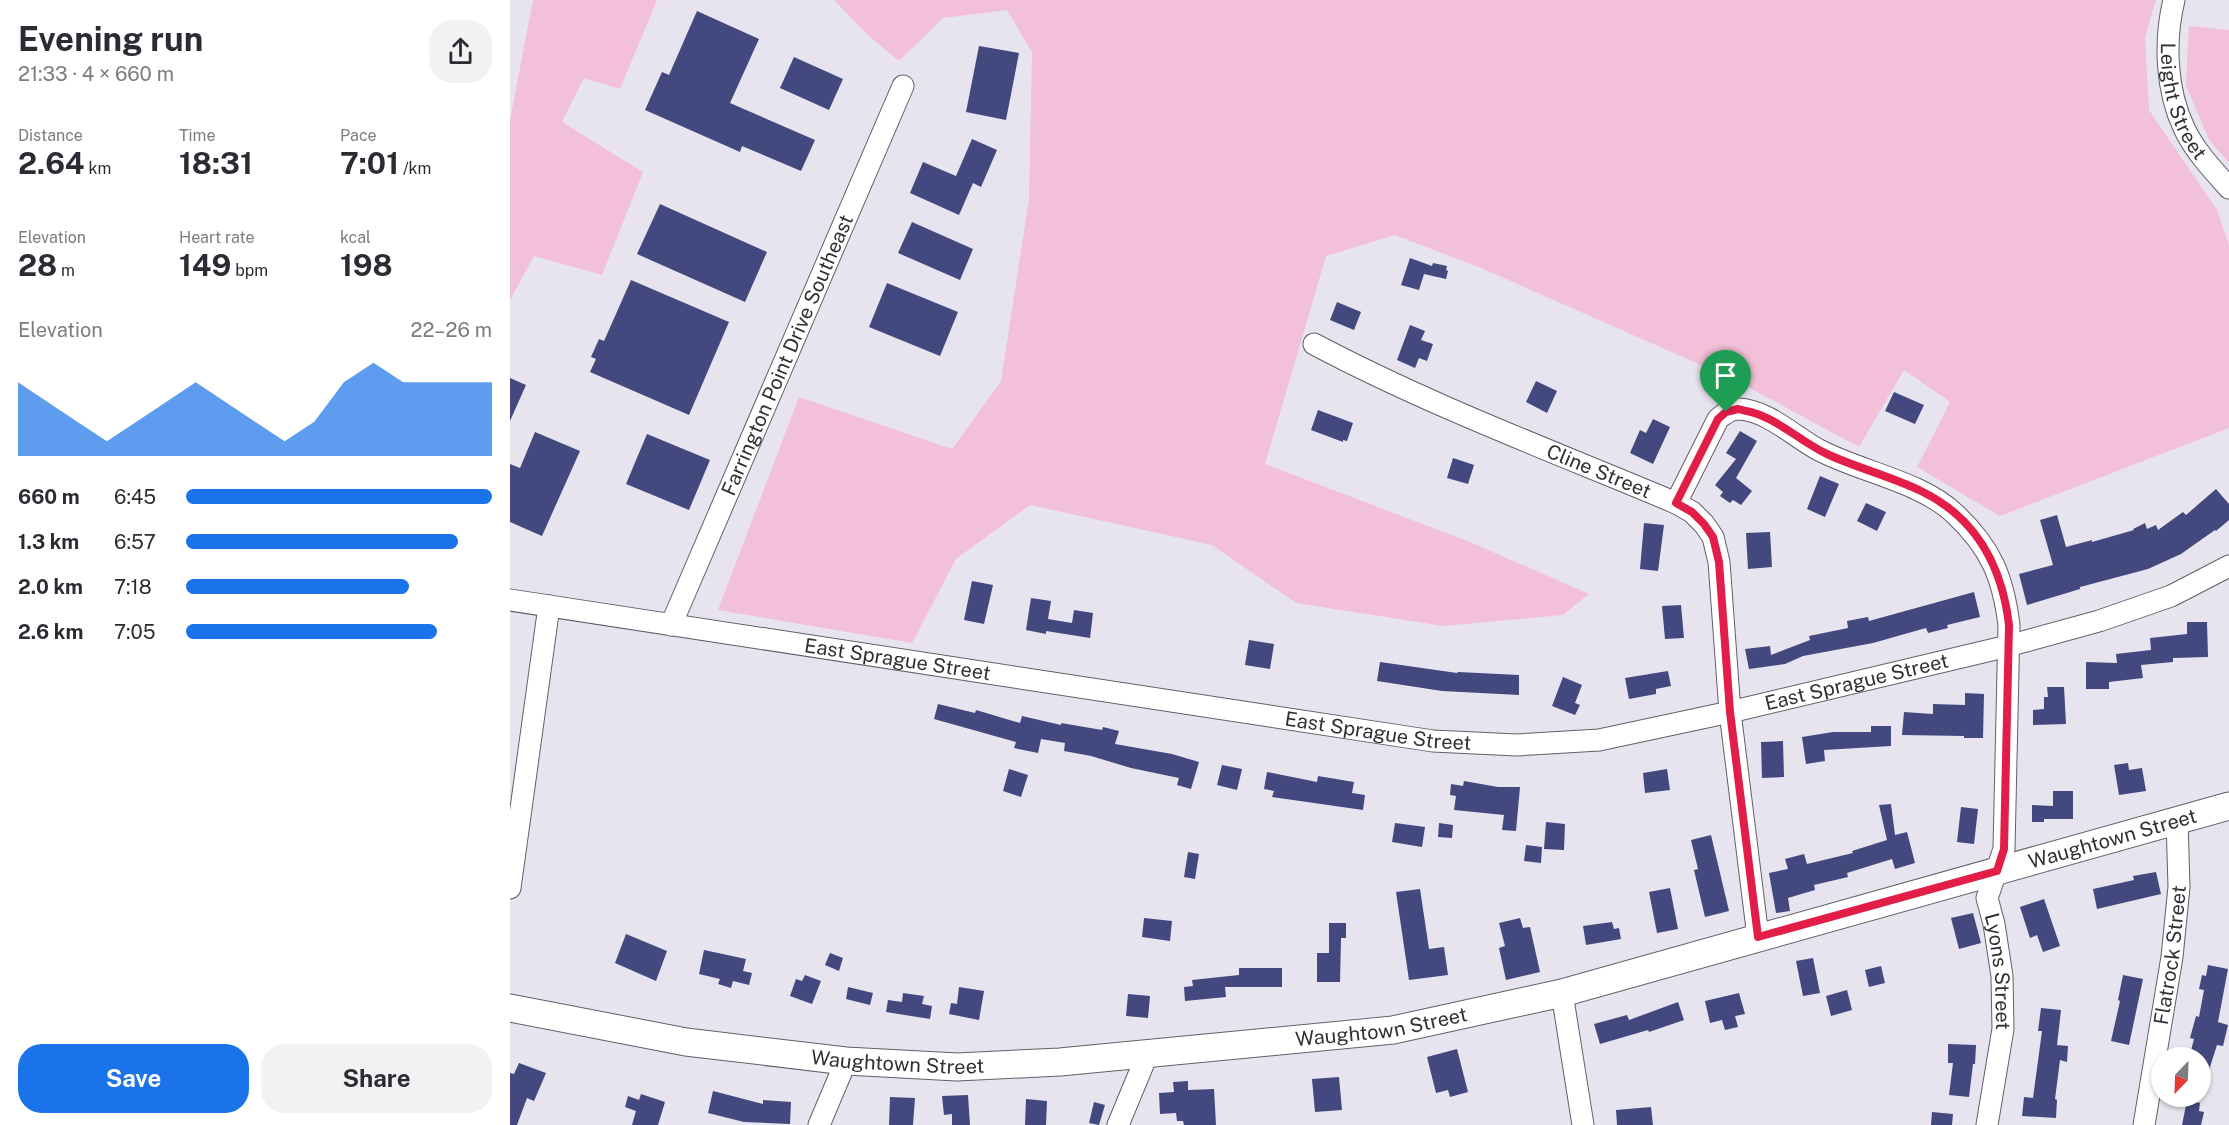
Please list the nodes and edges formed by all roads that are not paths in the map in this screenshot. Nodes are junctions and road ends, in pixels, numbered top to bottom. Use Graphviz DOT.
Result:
graph roads {
  1 [pos="2174,0"];
  2 [pos="903,86"];
  3 [pos="2229,188"];
  4 [pos="1314,344"];
  5 [pos="1676,503"];
  6 [pos="2229,566"];
  7 [pos="510,600"];
  8 [pos="549,606"];
  9 [pos="671,624"];
  10 [pos="2008,646"];
  11 [pos="1730,712"];
  12 [pos="2229,806"];
  13 [pos="2177,820"];
  14 [pos="1997,871"];
  15 [pos="510,888"];
  16 [pos="1758,937"];
  17 [pos="1562,993"];
  18 [pos="510,1008"];
  19 [pos="1146,1055"];
  20 [pos="846,1061"];
  21 [pos="819,1125"];
  22 [pos="1118,1125"];
  23 [pos="1583,1125"];
  24 [pos="1987,1125"];
  25 [pos="2144,1125"];
  1 -- 3 [label="street, Leight Street"];
  2 -- 9 [label="street, Farrington Point Drive Southeast"];
  4 -- 5 [label="street, Cline Street"];
  5 -- 10 [label="street, Lyons Street"];
  5 -- 11 [label="street, Cline Street"];
  6 -- 10 [label="street, East Sprague Street"];
  7 -- 8 [label="street, East Sprague Street"];
  8 -- 9 [label="street, East Sprague Street"];
  8 -- 15 [label="street"];
  9 -- 11 [label="street, East Sprague Street"];
  10 -- 11 [label="street, East Sprague Street"];
  10 -- 14 [label="street, Lyons Street"];
  11 -- 16 [label="street, Cline Street"];
  12 -- 13 [label="main road, Waughtown Street"];
  13 -- 14 [label="main road, Waughtown Street"];
  13 -- 25 [label="street, Flatrock Street"];
  14 -- 16 [label="main road, Waughtown Street"];
  14 -- 24 [label="street, Lyons Street"];
  16 -- 17 [label="main road, Waughtown Street"];
  17 -- 19 [label="main road, Waughtown Street"];
  17 -- 23 [label="street"];
  18 -- 20 [label="main road, Waughtown Street"];
  19 -- 20 [label="main road, Waughtown Street"];
  19 -- 22 [label="street"];
  20 -- 21 [label="street"];
}
